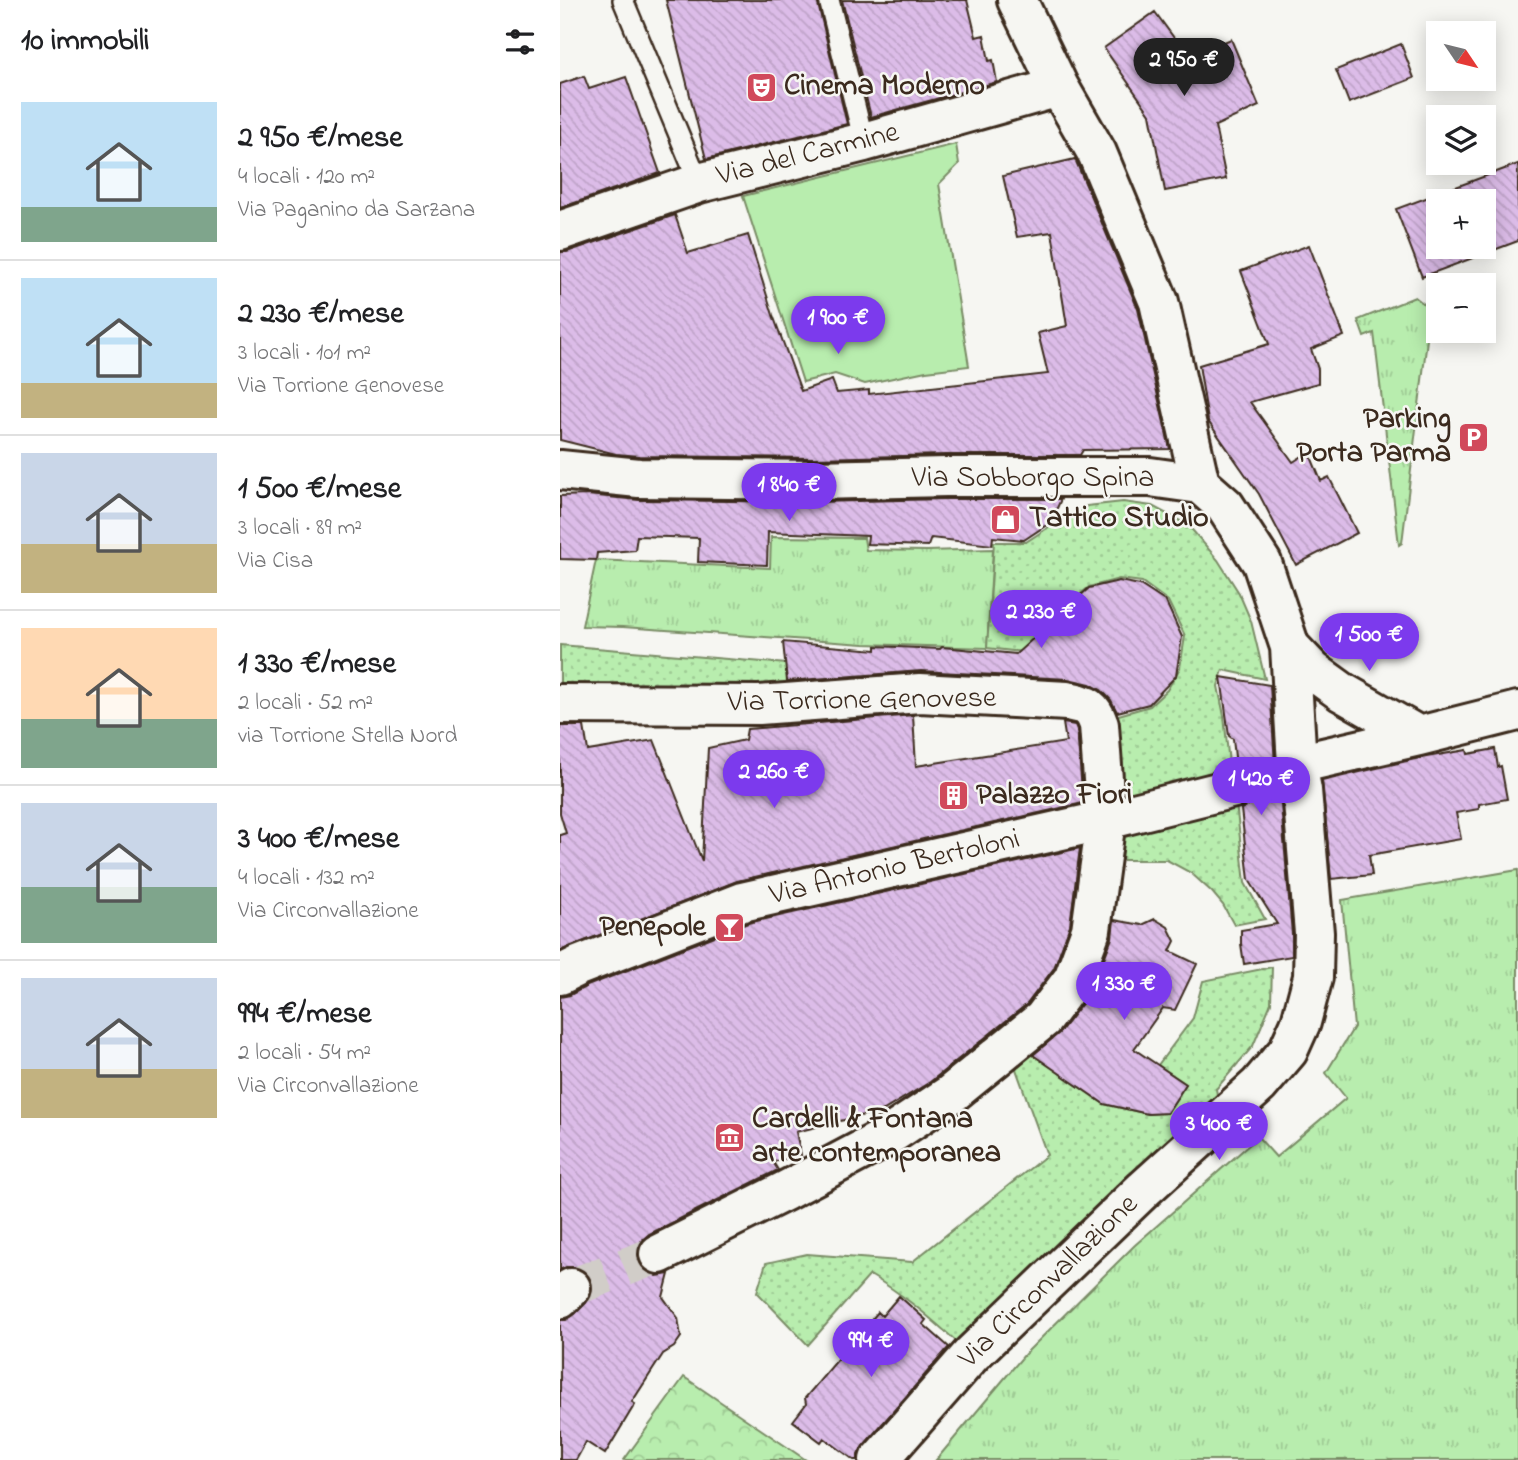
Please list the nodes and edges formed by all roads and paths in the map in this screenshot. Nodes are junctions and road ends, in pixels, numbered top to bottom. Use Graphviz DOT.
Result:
graph roads {
  1 [pos="623,0"];
  2 [pos="829,0"];
  3 [pos="1017,0"];
  4 [pos="1059,87"];
  5 [pos="864,142"];
  6 [pos="699,183"];
  7 [pos="560,231"];
  8 [pos="560,470"];
  9 [pos="1200,484"];
  10 [pos="1290,647"];
  11 [pos="560,704"];
  12 [pos="1518,711"];
  13 [pos="1419,736"];
  14 [pos="1289,769"];
  15 [pos="1238,786"];
  16 [pos="1106,820"];
  17 [pos="560,975"];
  18 [pos="659,1254"];
  19 [pos="879,1460"];
  1 -- 6 [label="lane"];
  2 -- 5 [label="lane"];
  3 -- 4 [label="street"];
  4 -- 5 [label="street, Via del Carmine"];
  4 -- 9 [label="street"];
  5 -- 6 [label="street, Via del Carmine"];
  6 -- 7 [label="street, Via del Carmine"];
  8 -- 9 [label="street, Via Sobborgo Spina"];
  9 -- 10 [label="street"];
  10 -- 13 [label="street"];
  10 -- 14 [label="street"];
  11 -- 16 [label="street, Via Torrione Genovese"];
  12 -- 13 [label="street"];
  13 -- 14 [label="street"];
  14 -- 19 [label="street, Via Circonvallazione"];
  15 -- 16 [label="street, Via Antonio Bertoloni"];
  16 -- 17 [label="street, Via Antonio Bertoloni"];
  16 -- 18 [label="street"];
}
